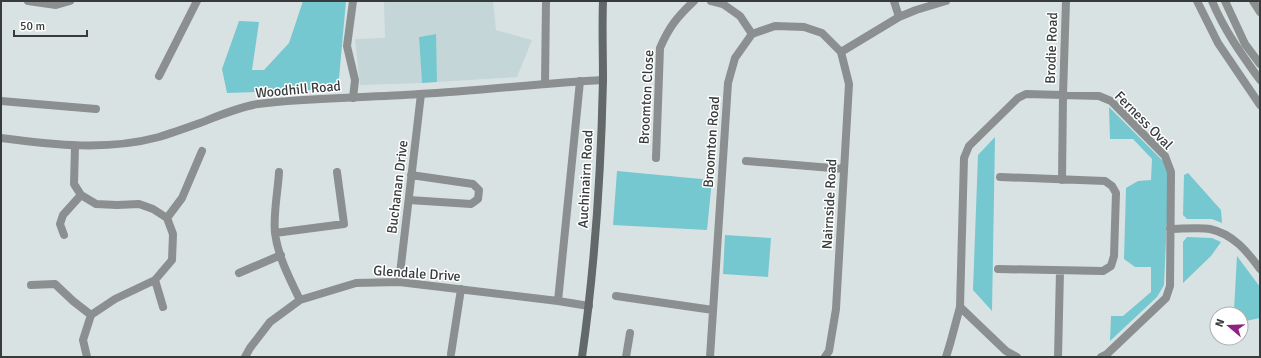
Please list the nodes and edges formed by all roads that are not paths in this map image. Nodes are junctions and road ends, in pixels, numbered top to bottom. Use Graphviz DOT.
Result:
graph roads {
  1 [pos="28,1"];
  2 [pos="70,1"];
  3 [pos="197,1"];
  4 [pos="354,1"];
  5 [pos="546,1"];
  6 [pos="603,1"];
  7 [pos="694,1"];
  8 [pos="711,1"];
  9 [pos="894,1"];
  10 [pos="946,1"];
  11 [pos="1066,1"];
  12 [pos="1197,1"];
  13 [pos="1212,1"];
  14 [pos="1225,1"];
  15 [pos="1253,1"];
  16 [pos="1260,12"];
  17 [pos="899,17"];
  18 [pos="752,34"];
  19 [pos="841,52"];
  20 [pos="1260,64"];
  21 [pos="159,76"];
  22 [pos="602,80"];
  23 [pos="1260,80"];
  24 [pos="580,81"];
  25 [pos="544,84"];
  26 [pos="421,94"];
  27 [pos="1063,95"];
  28 [pos="353,98"];
  29 [pos="1,101"];
  30 [pos="1260,104"];
  31 [pos="96,109"];
  32 [pos="1,138"];
  33 [pos="75,146"];
  34 [pos="202,151"];
  35 [pos="656,158"];
  36 [pos="746,161"];
  37 [pos="844,169"];
  38 [pos="279,172"];
  39 [pos="336,172"];
  40 [pos="411,176"];
  41 [pos="1000,177"];
  42 [pos="1062,180"];
  43 [pos="81,196"];
  44 [pos="409,200"];
  45 [pos="166,218"];
  46 [pos="1170,229"];
  47 [pos="275,233"];
  48 [pos="64,235"];
  49 [pos="281,255"];
  50 [pos="998,269"];
  51 [pos="1260,269"];
  52 [pos="1060,271"];
  53 [pos="239,273"];
  54 [pos="155,280"];
  55 [pos="399,282"];
  56 [pos="31,285"];
  57 [pos="461,289"];
  58 [pos="616,296"];
  59 [pos="300,300"];
  60 [pos="558,301"];
  61 [pos="589,306"];
  62 [pos="163,307"];
  63 [pos="960,307"];
  64 [pos="713,310"];
  65 [pos="91,315"];
  66 [pos="630,333"];
  67 [pos="451,354"];
  68 [pos="87,357"];
  69 [pos="245,357"];
  70 [pos="582,357"];
  71 [pos="626,357"];
  72 [pos="710,357"];
  73 [pos="825,357"];
  74 [pos="946,357"];
  75 [pos="1017,357"];
  76 [pos="1058,357"];
  77 [pos="1101,357"];
  1 -- 2 [label="street"];
  3 -- 21 [label="street"];
  4 -- 28 [label="street"];
  5 -- 25 [label="street"];
  6 -- 22 [label="main road, Auchinairn Road"];
  7 -- 35 [label="street, Broomton Close"];
  8 -- 18 [label="street"];
  9 -- 17 [label="street"];
  10 -- 17 [label="street"];
  11 -- 27 [label="street, Brodie Road"];
  12 -- 30 [label="street"];
  13 -- 23 [label="street"];
  14 -- 20 [label="street"];
  15 -- 16 [label="street"];
  17 -- 19 [label="street"];
  18 -- 19 [label="street"];
  18 -- 64 [label="street, Broomton Road"];
  19 -- 37 [label="street, Nairnside Road"];
  22 -- 24 [label="street, Woodhill Road"];
  22 -- 61 [label="main road, Auchinairn Road"];
  24 -- 25 [label="street, Woodhill Road"];
  24 -- 60 [label="street"];
  25 -- 26 [label="street, Woodhill Road"];
  26 -- 28 [label="street, Woodhill Road"];
  26 -- 40 [label="street, Buchanan Drive"];
  27 -- 42 [label="street, Brodie Road"];
  27 -- 46 [label="street, Ferness Oval"];
  27 -- 63 [label="street, Ferness Oval"];
  28 -- 33 [label="street, Woodhill Road"];
  29 -- 31 [label="street"];
  32 -- 33 [label="street, Woodhill Road"];
  33 -- 43 [label="street"];
  34 -- 45 [label="street"];
  36 -- 37 [label="street"];
  37 -- 73 [label="street, Nairnside Road"];
  38 -- 47 [label="street"];
  39 -- 47 [label="street"];
  40 -- 44 [label="street, Buchanan Drive"];
  40 -- 44 [label="street"];
  41 -- 42 [label="street"];
  42 -- 52 [label="street"];
  43 -- 45 [label="street"];
  43 -- 48 [label="street"];
  44 -- 55 [label="street, Buchanan Drive"];
  45 -- 54 [label="street"];
  46 -- 51 [label="street"];
  46 -- 77 [label="street, Ferness Oval"];
  47 -- 49 [label="street"];
  49 -- 53 [label="street"];
  49 -- 59 [label="street"];
  50 -- 52 [label="street"];
  52 -- 76 [label="street"];
  54 -- 62 [label="street"];
  54 -- 65 [label="street"];
  55 -- 57 [label="street, Glendale Drive"];
  55 -- 59 [label="street, Glendale Drive"];
  56 -- 65 [label="street"];
  57 -- 60 [label="street, Glendale Drive"];
  57 -- 67 [label="street"];
  58 -- 64 [label="street"];
  59 -- 69 [label="street, Glendale Drive"];
  60 -- 61 [label="street, Glendale Drive"];
  61 -- 70 [label="main road, Auchinairn Road"];
  63 -- 74 [label="street, Ferness Oval"];
  63 -- 75 [label="street"];
  64 -- 72 [label="street, Broomton Road"];
  65 -- 68 [label="street"];
  66 -- 71 [label="street"];
}
